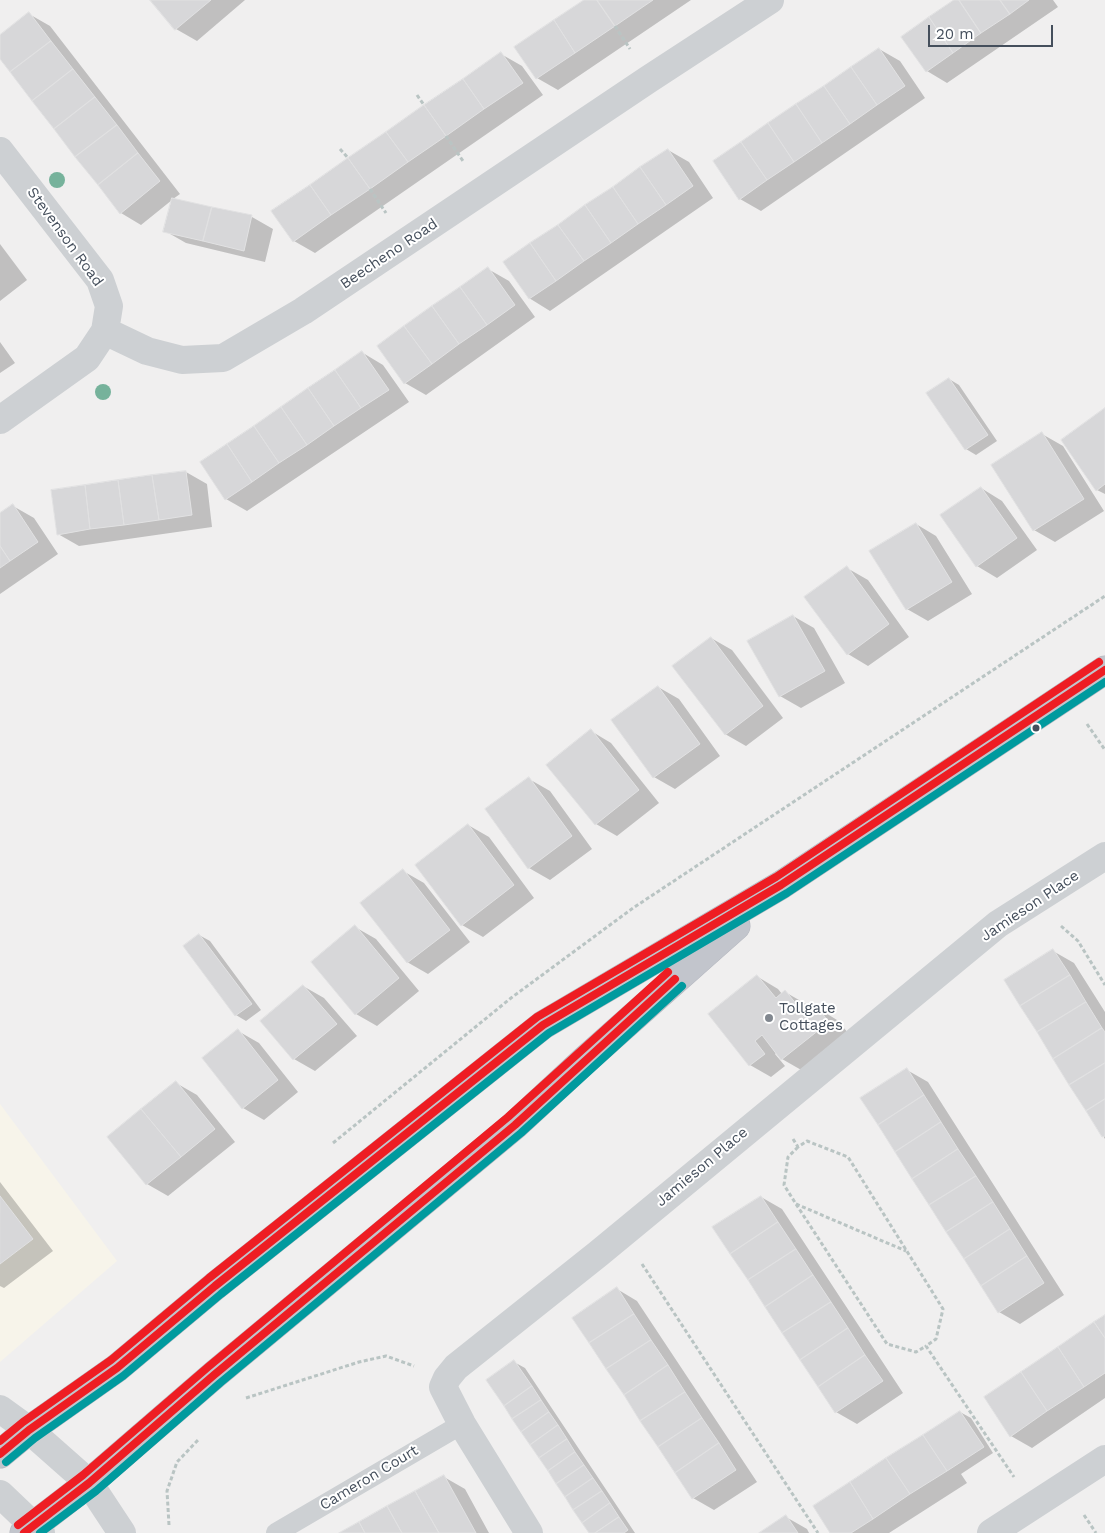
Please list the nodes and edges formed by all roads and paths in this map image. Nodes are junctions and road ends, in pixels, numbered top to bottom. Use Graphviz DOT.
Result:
graph roads {
  1 [pos="770,0"];
  2 [pos="417,95"];
  3 [pos="424,105"];
  4 [pos="340,149"];
  5 [pos="0,151"];
  6 [pos="348,158"];
  7 [pos="105,331"];
  8 [pos="0,420"];
  9 [pos="1105,670"];
  10 [pos="1105,856"];
  11 [pos="781,885"];
  12 [pos="1032,902"];
  13 [pos="1105,985"];
  14 [pos="790,1134"];
  15 [pos="798,1147"];
  16 [pos="796,1204"];
  17 [pos="906,1251"];
  18 [pos="641,1264"];
  19 [pos="926,1346"];
  20 [pos="447,1378"];
  21 [pos="243,1398"];
  22 [pos="0,1409"];
  23 [pos="462,1424"];
  24 [pos="29,1430"];
  25 [pos="200,1438"];
  26 [pos="0,1454"];
  27 [pos="1105,1459"];
  28 [pos="89,1483"];
  29 [pos="1018,1483"];
  30 [pos="0,1494"];
  31 [pos="168,1525"];
  32 [pos="33,1530"];
  33 [pos="122,1533"];
  34 [pos="276,1533"];
  35 [pos="529,1533"];
  36 [pos="818,1533"];
  37 [pos="991,1533"];
  1 -- 7 [label="street, Beecheno Road"];
  2 -- 3 [label="path"];
  4 -- 6 [label="path"];
  5 -- 7 [label="street, Stevenson Road"];
  7 -- 8 [label="street"];
  9 -- 11 [label="highway"];
  10 -- 12 [label="street, Jamieson Place"];
  11 -- 24 [label="highway"];
  11 -- 28 [label="highway"];
  12 -- 13 [label="path"];
  12 -- 20 [label="street, Jamieson Place"];
  14 -- 15 [label="path"];
  15 -- 16 [label="path"];
  15 -- 17 [label="path"];
  16 -- 17 [label="path"];
  16 -- 19 [label="path"];
  17 -- 19 [label="path"];
  18 -- 36 [label="path"];
  19 -- 29 [label="path"];
  20 -- 21 [label="path"];
  20 -- 23 [label="street"];
  22 -- 24 [label="street"];
  23 -- 34 [label="lane, Cameron Court"];
  23 -- 35 [label="street"];
  24 -- 26 [label="highway"];
  24 -- 28 [label="street"];
  25 -- 31 [label="path"];
  27 -- 37 [label="street"];
  28 -- 32 [label="highway"];
  28 -- 33 [label="street"];
  30 -- 32 [label="street"];
}
